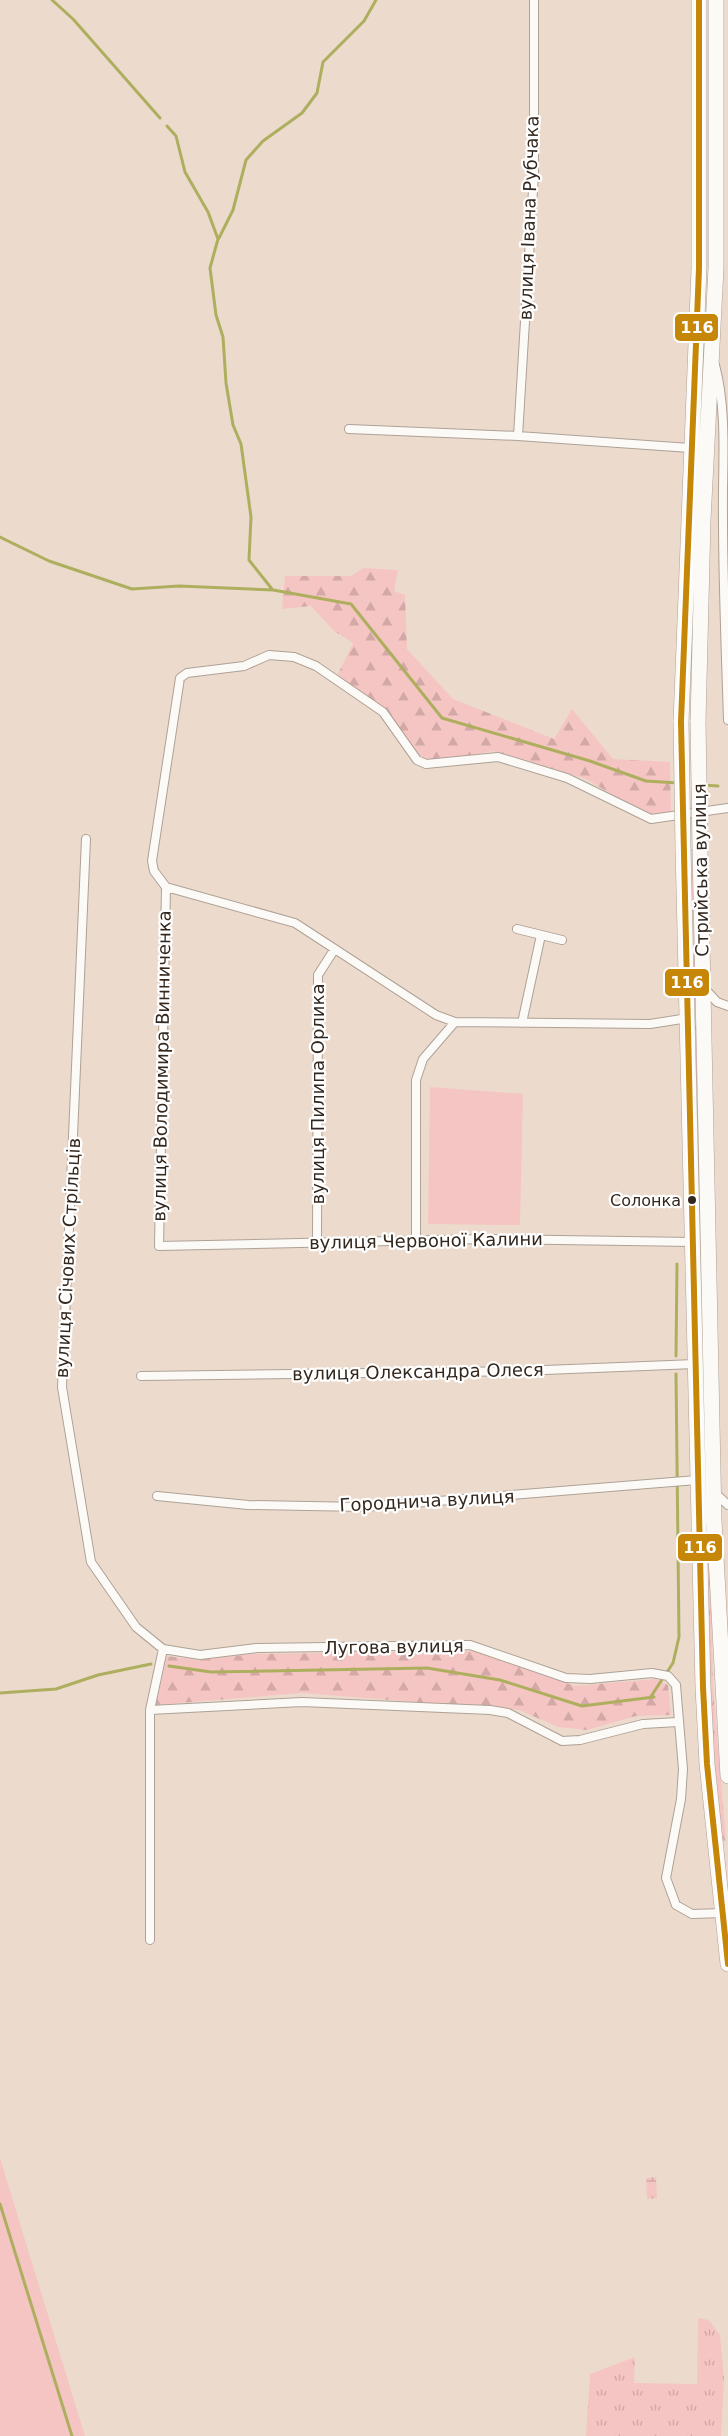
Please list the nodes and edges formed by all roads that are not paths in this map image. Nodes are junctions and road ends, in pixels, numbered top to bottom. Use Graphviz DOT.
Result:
graph roads {
  1 [pos="534,0"];
  2 [pos="699,0"];
  3 [pos="716,0"];
  4 [pos="712,354"];
  5 [pos="348,429"];
  6 [pos="518,436"];
  7 [pos="690,448"];
  8 [pos="726,449"];
  9 [pos="725,518"];
  10 [pos="728,720"];
  11 [pos="728,808"];
  12 [pos="86,839"];
  13 [pos="166,886"];
  14 [pos="517,929"];
  15 [pos="541,935"];
  16 [pos="561,940"];
  17 [pos="334,950"];
  18 [pos="703,986"];
  19 [pos="717,1002"];
  20 [pos="728,1006"];
  21 [pos="688,1018"];
  22 [pos="704,1021"];
  23 [pos="455,1022"];
  24 [pos="522,1023"];
  25 [pos="416,1241"];
  26 [pos="317,1242"];
  27 [pos="693,1242"];
  28 [pos="159,1245"];
  29 [pos="695,1364"];
  30 [pos="141,1376"];
  31 [pos="685,1480"];
  32 [pos="713,1489"];
  33 [pos="158,1496"];
  34 [pos="728,1507"];
  35 [pos="714,1520"];
  36 [pos="163,1649"];
  37 [pos="150,1710"];
  38 [pos="678,1722"];
  39 [pos="728,1776"];
  40 [pos="723,1913"];
  41 [pos="150,1940"];
  42 [pos="728,1964"];
  1 -- 6 [label="street, вулиця Івана Рубчака"];
  2 -- 7 [label="highway, Стрийська вулиця"];
  3 -- 4 [label="highway, Стрийська вулиця"];
  4 -- 8 [label="street"];
  4 -- 18 [label="highway, Стрийська вулиця, bridge"];
  5 -- 6 [label="street"];
  6 -- 7 [label="street"];
  7 -- 21 [label="highway, Стрийська вулиця, bridge"];
  8 -- 9 [label="street"];
  9 -- 10 [label="street"];
  11 -- 13 [label="street"];
  12 -- 36 [label="street, вулиця Січових Стрільців"];
  13 -- 17 [label="street"];
  13 -- 28 [label="street, вулиця Володимира Винниченка"];
  14 -- 15 [label="street"];
  15 -- 16 [label="street"];
  15 -- 24 [label="street"];
  17 -- 23 [label="street"];
  17 -- 26 [label="street, вулиця Пилипа Орлика"];
  18 -- 19 [label="street"];
  18 -- 22 [label="highway, Стрийська вулиця"];
  19 -- 20 [label="street"];
  19 -- 22 [label="street"];
  21 -- 24 [label="street"];
  21 -- 27 [label="highway, Стрийська вулиця"];
  22 -- 32 [label="highway, Стрийська вулиця"];
  23 -- 24 [label="street"];
  23 -- 25 [label="street"];
  25 -- 26 [label="street, вулиця Червоної Калини"];
  25 -- 27 [label="street, вулиця Червоної Калини"];
  26 -- 28 [label="street, вулиця Червоної Калини"];
  27 -- 29 [label="highway, Стрийська вулиця"];
  29 -- 30 [label="street, вулиця Олександра Олеся"];
  29 -- 31 [label="highway, Стрийська вулиця"];
  31 -- 33 [label="street, Городнича вулиця"];
  31 -- 40 [label="highway, Стрийська вулиця"];
  32 -- 34 [label="street"];
  32 -- 35 [label="highway, Стрийська вулиця"];
  34 -- 35 [label="street"];
  35 -- 39 [label="highway, Стрийська вулиця"];
  36 -- 37 [label="street"];
  36 -- 38 [label="street, Лугова вулиця"];
  37 -- 38 [label="street"];
  37 -- 41 [label="street"];
  38 -- 40 [label="street, Лугова вулиця"];
  40 -- 42 [label="highway, Стрийська вулиця"];
}
